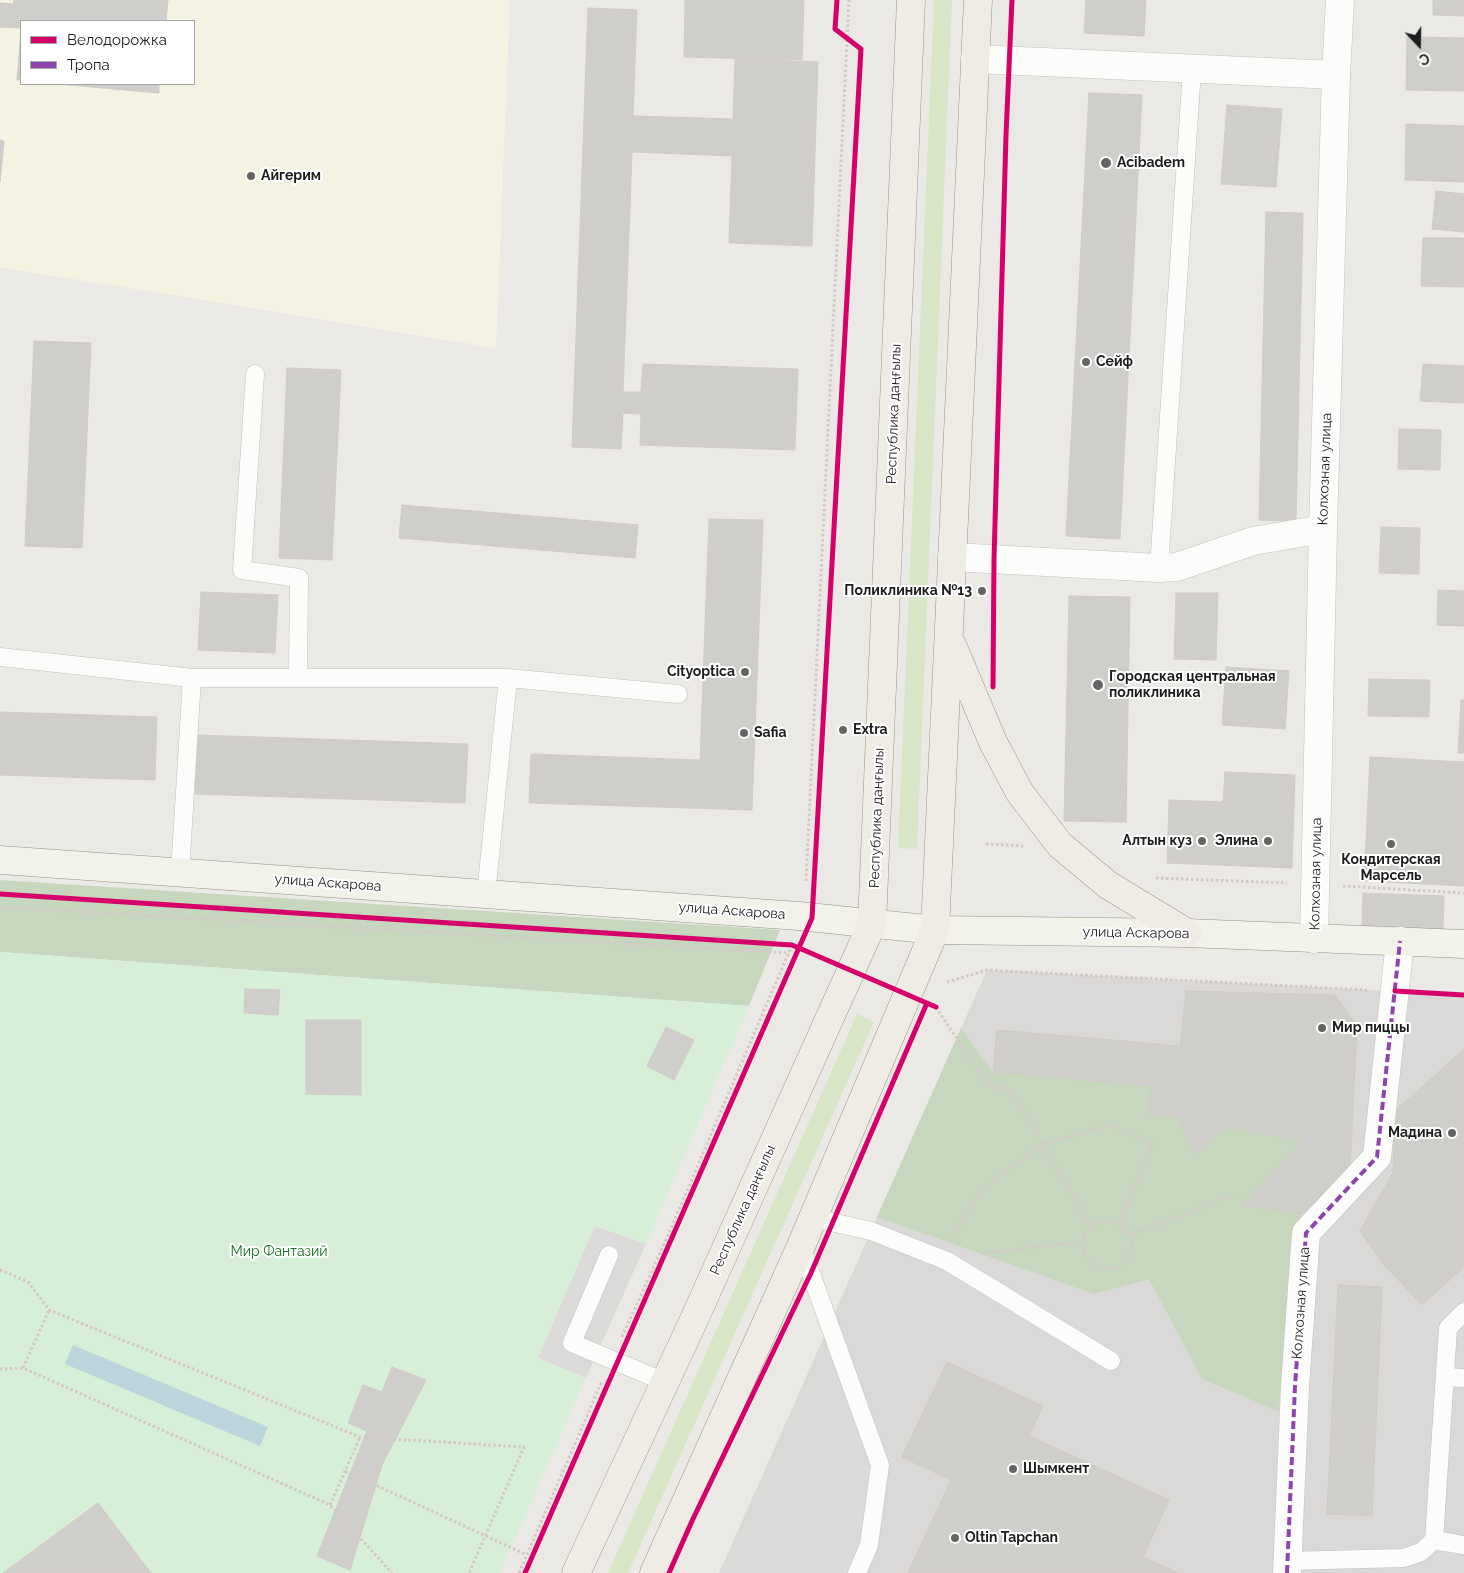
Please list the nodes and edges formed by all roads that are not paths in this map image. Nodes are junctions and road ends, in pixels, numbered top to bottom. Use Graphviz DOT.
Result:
graph roads {
  1 [pos="912,0"];
  2 [pos="978,0"];
  3 [pos="1340,0"];
  4 [pos="975,59"];
  5 [pos="1192,68"];
  6 [pos="1336,75"];
  7 [pos="255,374"];
  8 [pos="1323,529"];
  9 [pos="952,557"];
  10 [pos="1159,568"];
  11 [pos="949,638"];
  12 [pos="0,657"];
  13 [pos="298,677"];
  14 [pos="192,678"];
  15 [pos="508,678"];
  16 [pos="678,694"];
  17 [pos="0,860"];
  18 [pos="180,873"];
  19 [pos="486,894"];
  20 [pos="872,924"];
  21 [pos="935,930"];
  22 [pos="1187,933"];
  23 [pos="1314,939"];
  24 [pos="1400,941"];
  25 [pos="1464,944"];
  26 [pos="813,1218"];
  27 [pos="801,1246"];
  28 [pos="609,1255"];
  29 [pos="1464,1312"];
  30 [pos="1111,1361"];
  31 [pos="1444,1377"];
  32 [pos="1464,1378"];
  33 [pos="665,1382"];
  34 [pos="1434,1540"];
  35 [pos="1464,1545"];
  36 [pos="1287,1567"];
  37 [pos="576,1573"];
  38 [pos="654,1573"];
  39 [pos="857,1573"];
  1 -- 20 [label="main road, Республика даңғылы"];
  2 -- 4 [label="main road"];
  3 -- 6 [label="street, Колхозная улица"];
  4 -- 5 [label="street"];
  4 -- 9 [label="main road"];
  5 -- 6 [label="street"];
  5 -- 10 [label="lane"];
  6 -- 8 [label="street, Колхозная улица"];
  7 -- 13 [label="lane"];
  8 -- 10 [label="street"];
  8 -- 23 [label="street, Колхозная улица"];
  9 -- 10 [label="street"];
  9 -- 11 [label="main road"];
  11 -- 21 [label="main road"];
  11 -- 22 [label="main road"];
  12 -- 14 [label="lane"];
  13 -- 14 [label="lane"];
  13 -- 15 [label="lane"];
  14 -- 18 [label="lane"];
  15 -- 16 [label="lane"];
  15 -- 19 [label="lane"];
  17 -- 18 [label="main road, улица Аскарова"];
  18 -- 19 [label="main road, улица Аскарова"];
  19 -- 20 [label="main road, улица Аскарова"];
  20 -- 21 [label="main road, улица Аскарова"];
  20 -- 33 [label="main road, Республика даңғылы"];
  21 -- 22 [label="main road, улица Аскарова"];
  21 -- 26 [label="main road"];
  22 -- 23 [label="main road, улица Аскарова"];
  23 -- 24 [label="main road, улица Аскарова"];
  24 -- 25 [label="main road, улица Аскарова"];
  24 -- 36 [label="street, Колхозная улица"];
  26 -- 27 [label="main road"];
  26 -- 30 [label="lane"];
  27 -- 38 [label="main road"];
  27 -- 39 [label="lane"];
  28 -- 33 [label="lane"];
  29 -- 31 [label="lane"];
  31 -- 32 [label="lane"];
  31 -- 34 [label="lane"];
  33 -- 37 [label="main road, Республика даңғылы"];
  34 -- 35 [label="lane"];
  34 -- 36 [label="lane"];
}
